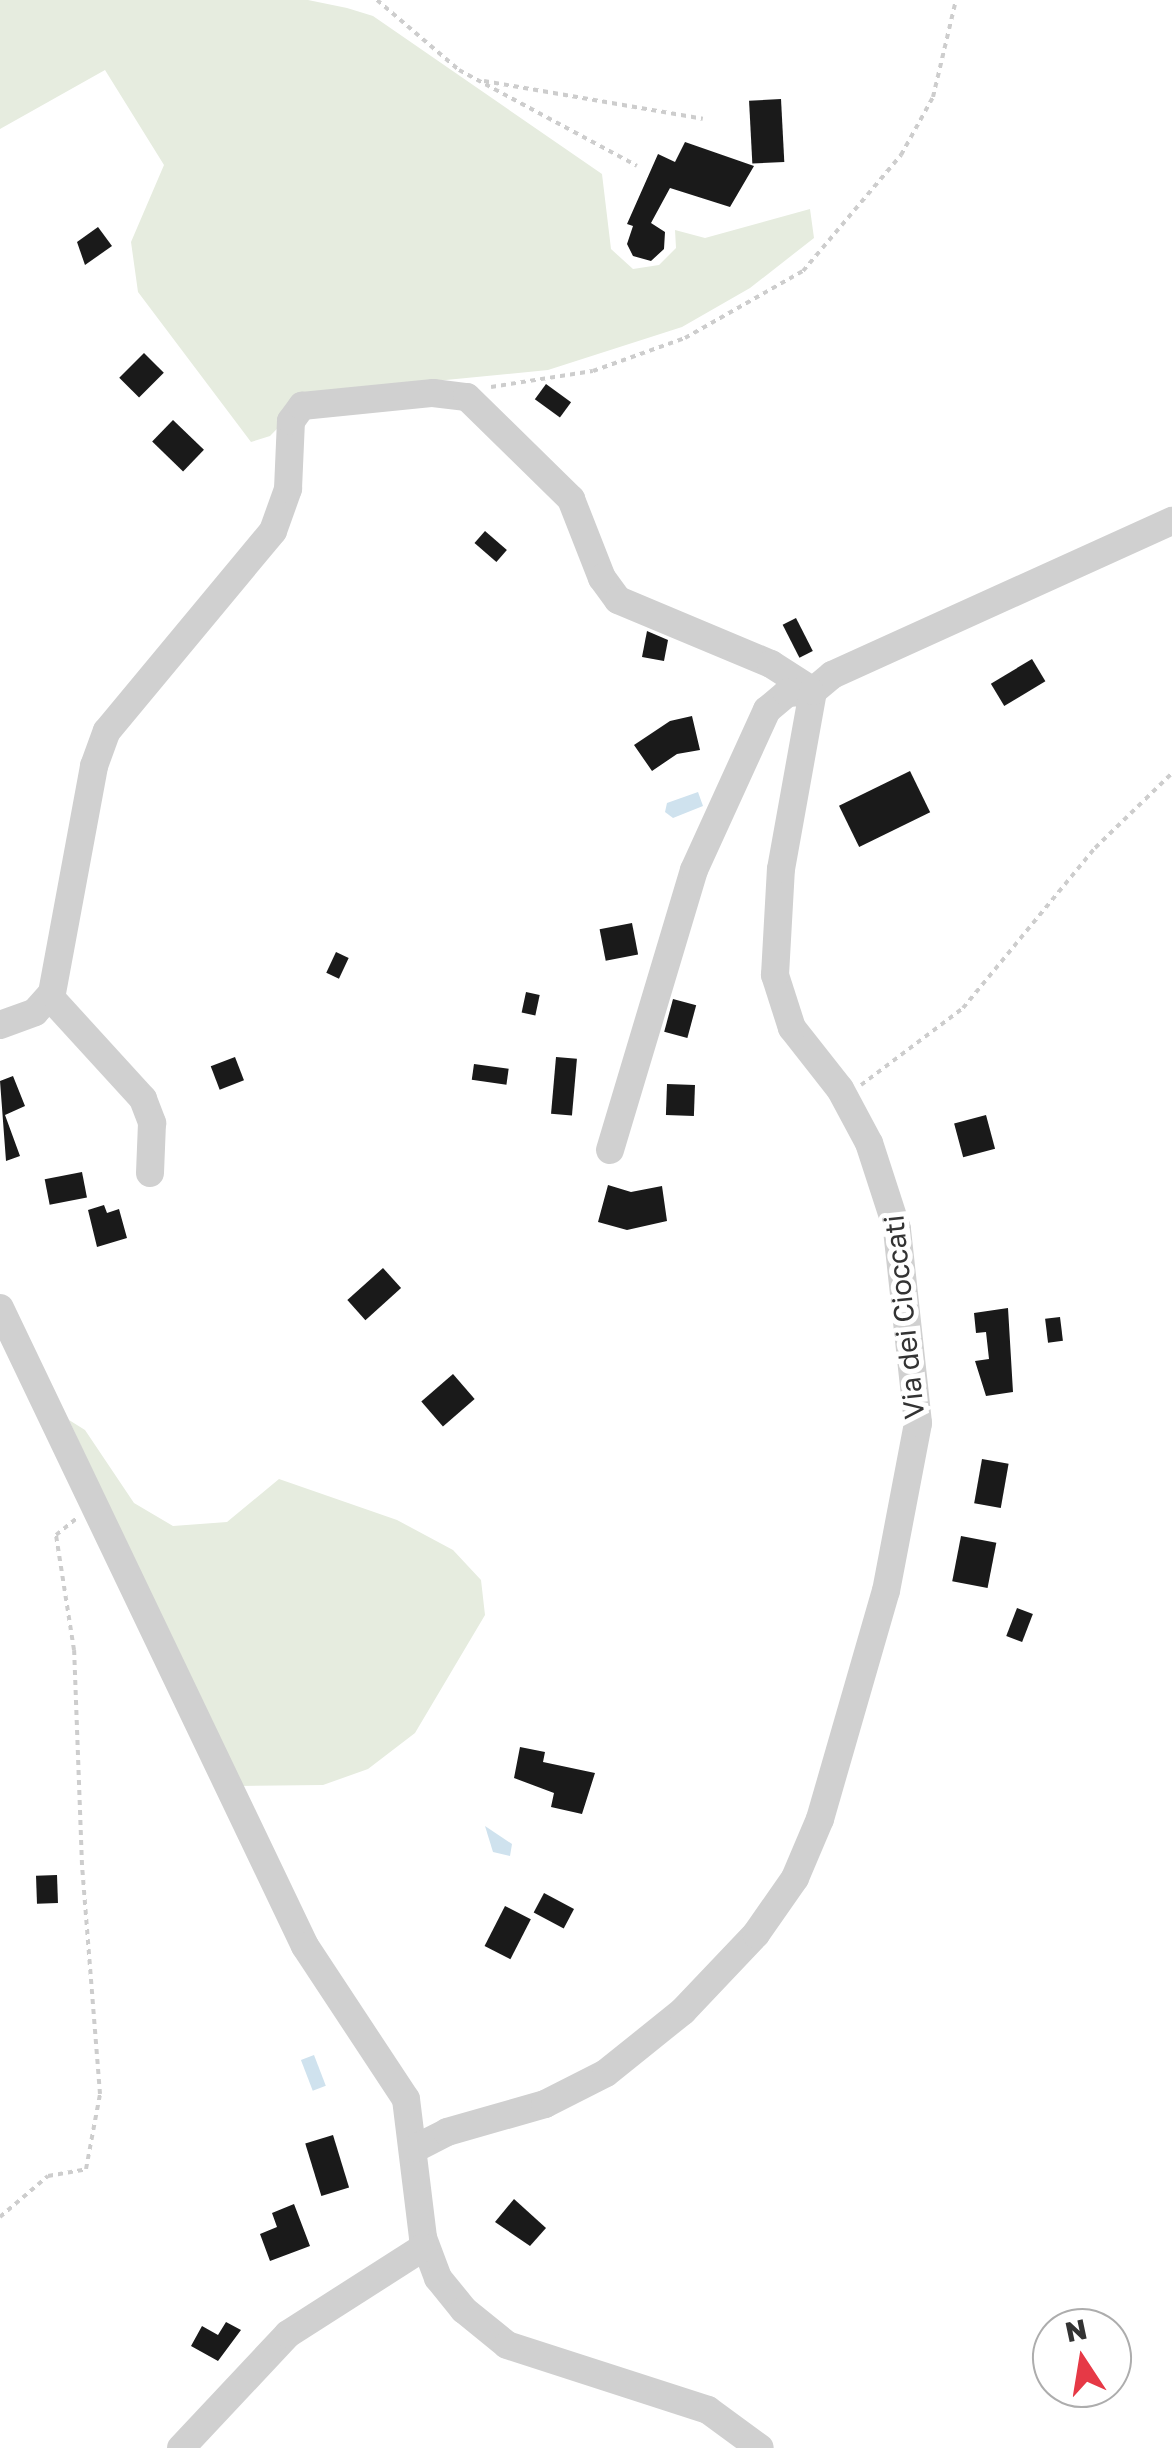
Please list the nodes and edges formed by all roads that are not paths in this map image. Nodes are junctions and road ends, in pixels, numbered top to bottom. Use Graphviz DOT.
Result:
graph roads {
  1 [pos="1172,520"];
  2 [pos="813,691"];
  3 [pos="50,998"];
  4 [pos="0,1025"];
  5 [pos="610,1150"];
  6 [pos="150,1172"];
  7 [pos="0,1308"];
  8 [pos="416,2148"];
  9 [pos="424,2246"];
  10 [pos="181,2448"];
  11 [pos="760,2448"];
  1 -- 2 [label="street"];
  2 -- 3 [label="street"];
  2 -- 5 [label="street"];
  2 -- 8 [label="street, Via dei Cioccati"];
  3 -- 4 [label="street"];
  3 -- 6 [label="street"];
  7 -- 8 [label="street"];
  8 -- 9 [label="street"];
  9 -- 10 [label="street"];
  9 -- 11 [label="street"];
}
